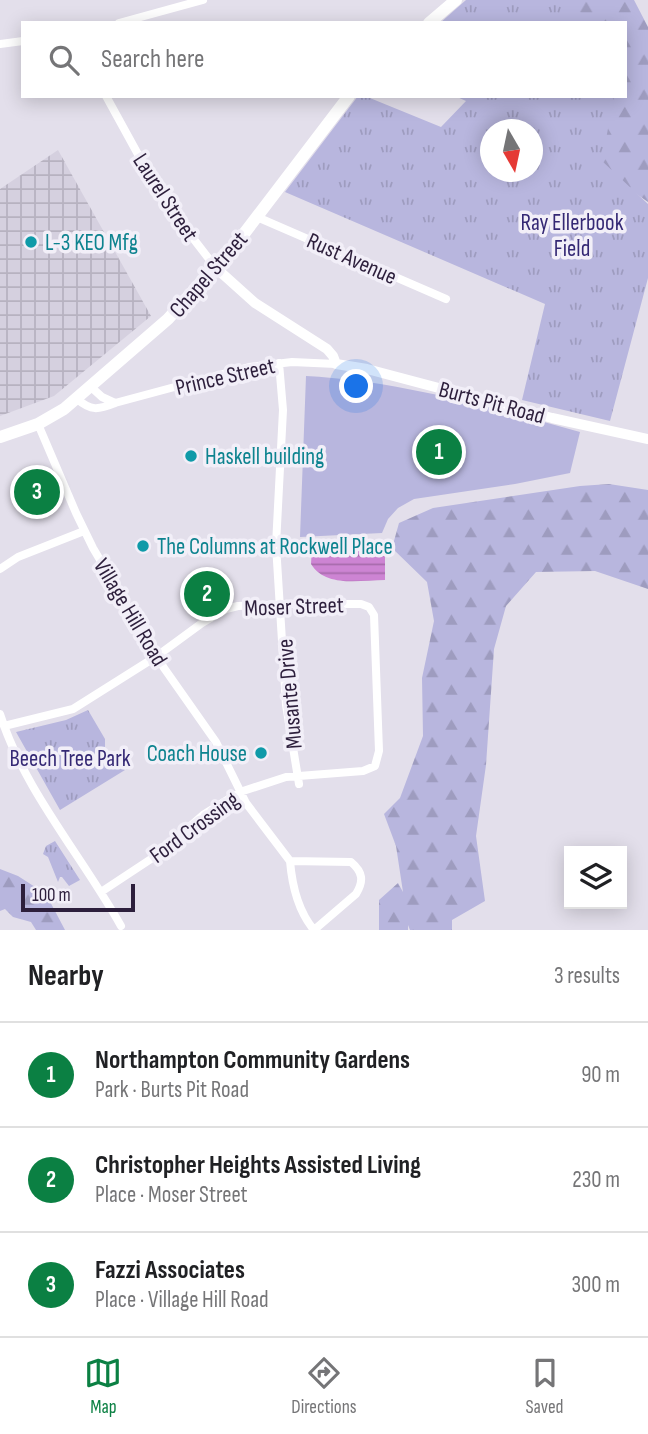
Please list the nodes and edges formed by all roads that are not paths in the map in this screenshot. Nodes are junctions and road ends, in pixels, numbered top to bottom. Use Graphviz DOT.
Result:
graph roads {
  1 [pos="203,0"];
  2 [pos="456,0"];
  3 [pos="127,21"];
  4 [pos="431,21"];
  5 [pos="21,41"];
  6 [pos="0,44"];
  7 [pos="107,98"];
  8 [pos="347,98"];
  9 [pos="257,217"];
  10 [pos="216,268"];
  11 [pos="446,299"];
  12 [pos="279,363"];
  13 [pos="336,364"];
  14 [pos="91,387"];
  15 [pos="77,399"];
  16 [pos="115,403"];
  17 [pos="38,424"];
  18 [pos="0,437"];
  19 [pos="648,439"];
  20 [pos="84,531"];
  21 [pos="0,569"];
  22 [pos="281,604"];
  23 [pos="157,656"];
  24 [pos="0,714"];
  25 [pos="4,726"];
  26 [pos="375,766"];
  27 [pos="298,779"];
  28 [pos="240,792"];
  29 [pos="290,861"];
  30 [pos="101,892"];
  31 [pos="121,926"];
  32 [pos="314,930"];
  1 -- 3 [label="street"];
  2 -- 4 [label="main road"];
  5 -- 6 [label="street"];
  7 -- 10 [label="street, Laurel Street"];
  8 -- 9 [label="main road, Chapel Street"];
  9 -- 10 [label="main road, Chapel Street"];
  9 -- 11 [label="street, Rust Avenue"];
  10 -- 13 [label="street, Laurel Street"];
  10 -- 14 [label="main road, Chapel Street"];
  12 -- 13 [label="street, Prince Street"];
  12 -- 16 [label="street, Prince Street"];
  12 -- 22 [label="street, Musante Drive"];
  13 -- 19 [label="street, Burts Pit Road"];
  14 -- 15 [label="main road, Chapel Street"];
  14 -- 16 [label="street"];
  15 -- 16 [label="street, Prince Street"];
  15 -- 17 [label="main road, Chapel Street"];
  17 -- 18 [label="main road"];
  17 -- 20 [label="street, Village Hill Road"];
  20 -- 21 [label="street"];
  20 -- 23 [label="street, Village Hill Road"];
  22 -- 23 [label="street, Moser Street"];
  22 -- 26 [label="street, Moser Street"];
  22 -- 27 [label="street, Musante Drive"];
  23 -- 25 [label="street, Moser Street"];
  23 -- 28 [label="street, Village Hill Road"];
  24 -- 25 [label="street"];
  25 -- 30 [label="street"];
  26 -- 27 [label="street, Ford Crossing"];
  27 -- 28 [label="street, Ford Crossing"];
  28 -- 29 [label="street, Village Hill Road"];
  28 -- 30 [label="street, Ford Crossing"];
  29 -- 32 [label="street"];
  29 -- 32 [label="street"];
  30 -- 31 [label="street"];
}
